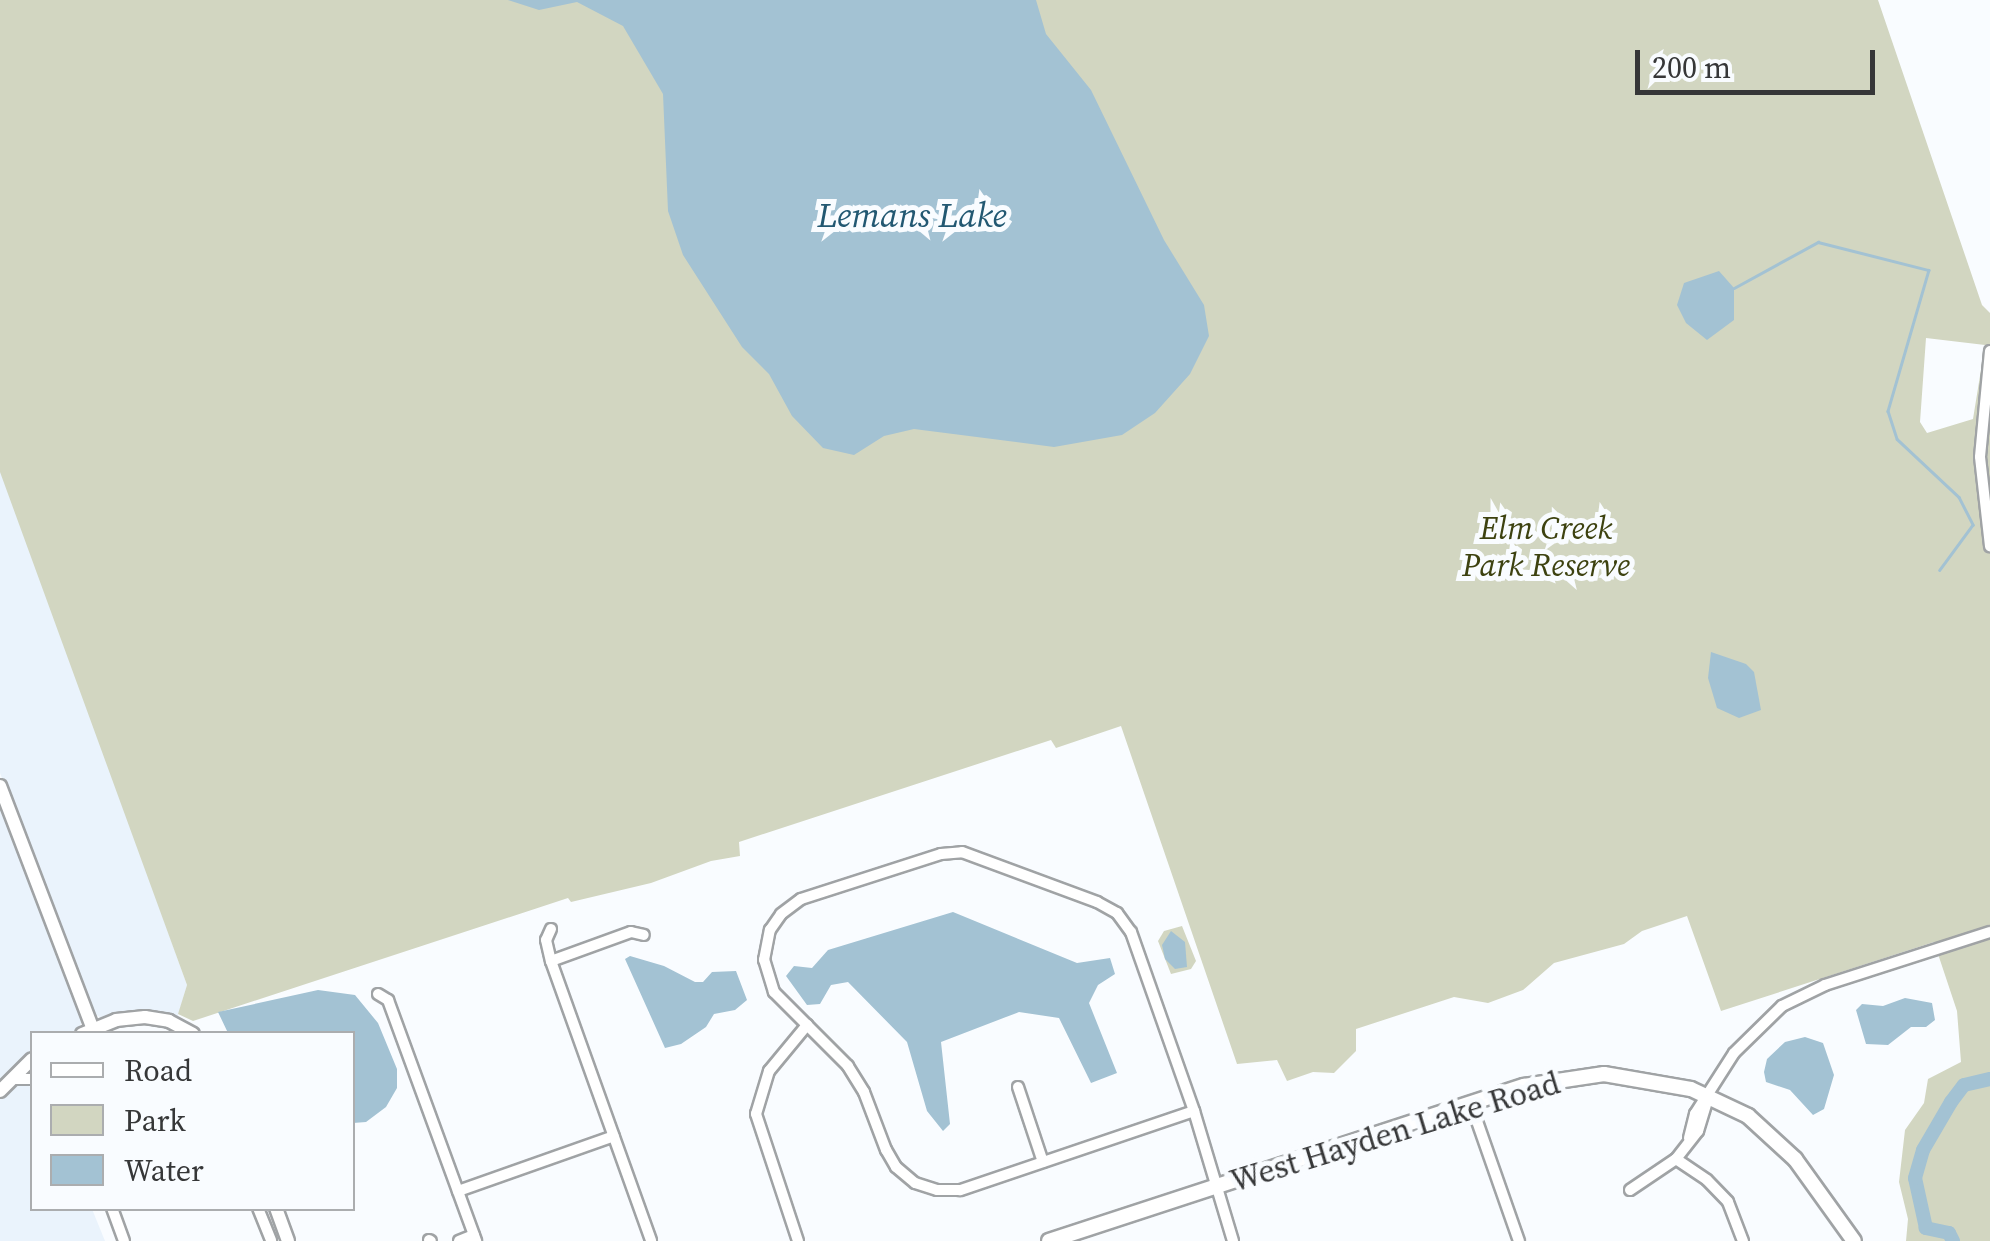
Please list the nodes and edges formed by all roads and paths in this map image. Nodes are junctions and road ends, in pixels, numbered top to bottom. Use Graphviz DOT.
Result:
graph roads {
  1 [pos="1990,351"];
  2 [pos="1990,546"];
  3 [pos="0,786"];
  4 [pos="550,929"];
  5 [pos="1990,932"];
  6 [pos="644,936"];
  7 [pos="551,961"];
  8 [pos="378,994"];
  9 [pos="807,1025"];
  10 [pos="87,1031"];
  11 [pos="187,1031"];
  12 [pos="30,1061"];
  13 [pos="14,1079"];
  14 [pos="30,1079"];
  15 [pos="1018,1087"];
  16 [pos="0,1091"];
  17 [pos="1708,1096"];
  18 [pos="1471,1104"];
  19 [pos="1194,1111"];
  20 [pos="614,1136"];
  21 [pos="1676,1159"];
  22 [pos="1043,1162"];
  23 [pos="1216,1188"];
  24 [pos="1630,1190"];
  25 [pos="458,1191"];
  26 [pos="113,1211"];
  27 [pos="259,1211"];
  28 [pos="280,1211"];
  29 [pos="475,1238"];
  30 [pos="124,1241"];
  31 [pos="270,1241"];
  32 [pos="288,1241"];
  33 [pos="458,1241"];
  34 [pos="651,1241"];
  35 [pos="798,1241"];
  36 [pos="1048,1241"];
  37 [pos="1233,1241"];
  38 [pos="1519,1241"];
  39 [pos="1743,1241"];
  40 [pos="1854,1241"];
  1 -- 2 [label="street"];
  3 -- 10 [label="street"];
  4 -- 7 [label="street"];
  5 -- 17 [label="street"];
  6 -- 7 [label="street"];
  7 -- 20 [label="street"];
  8 -- 25 [label="street"];
  9 -- 19 [label="street"];
  9 -- 22 [label="street"];
  9 -- 35 [label="street"];
  10 -- 11 [label="street"];
  12 -- 13 [label="street"];
  13 -- 14 [label="street"];
  13 -- 16 [label="street"];
  15 -- 22 [label="street"];
  17 -- 18 [label="main road, West Hayden Lake Road"];
  17 -- 21 [label="street"];
  17 -- 40 [label="main road, West Hayden Lake Road"];
  18 -- 23 [label="main road, West Hayden Lake Road"];
  18 -- 38 [label="street"];
  19 -- 22 [label="street"];
  19 -- 23 [label="street"];
  20 -- 25 [label="street"];
  20 -- 34 [label="street"];
  21 -- 24 [label="street"];
  21 -- 39 [label="street"];
  23 -- 36 [label="main road, West Hayden Lake Road"];
  23 -- 37 [label="street"];
  25 -- 29 [label="street"];
  26 -- 30 [label="street"];
  27 -- 31 [label="street"];
  28 -- 32 [label="street"];
  29 -- 33 [label="street"];
}
